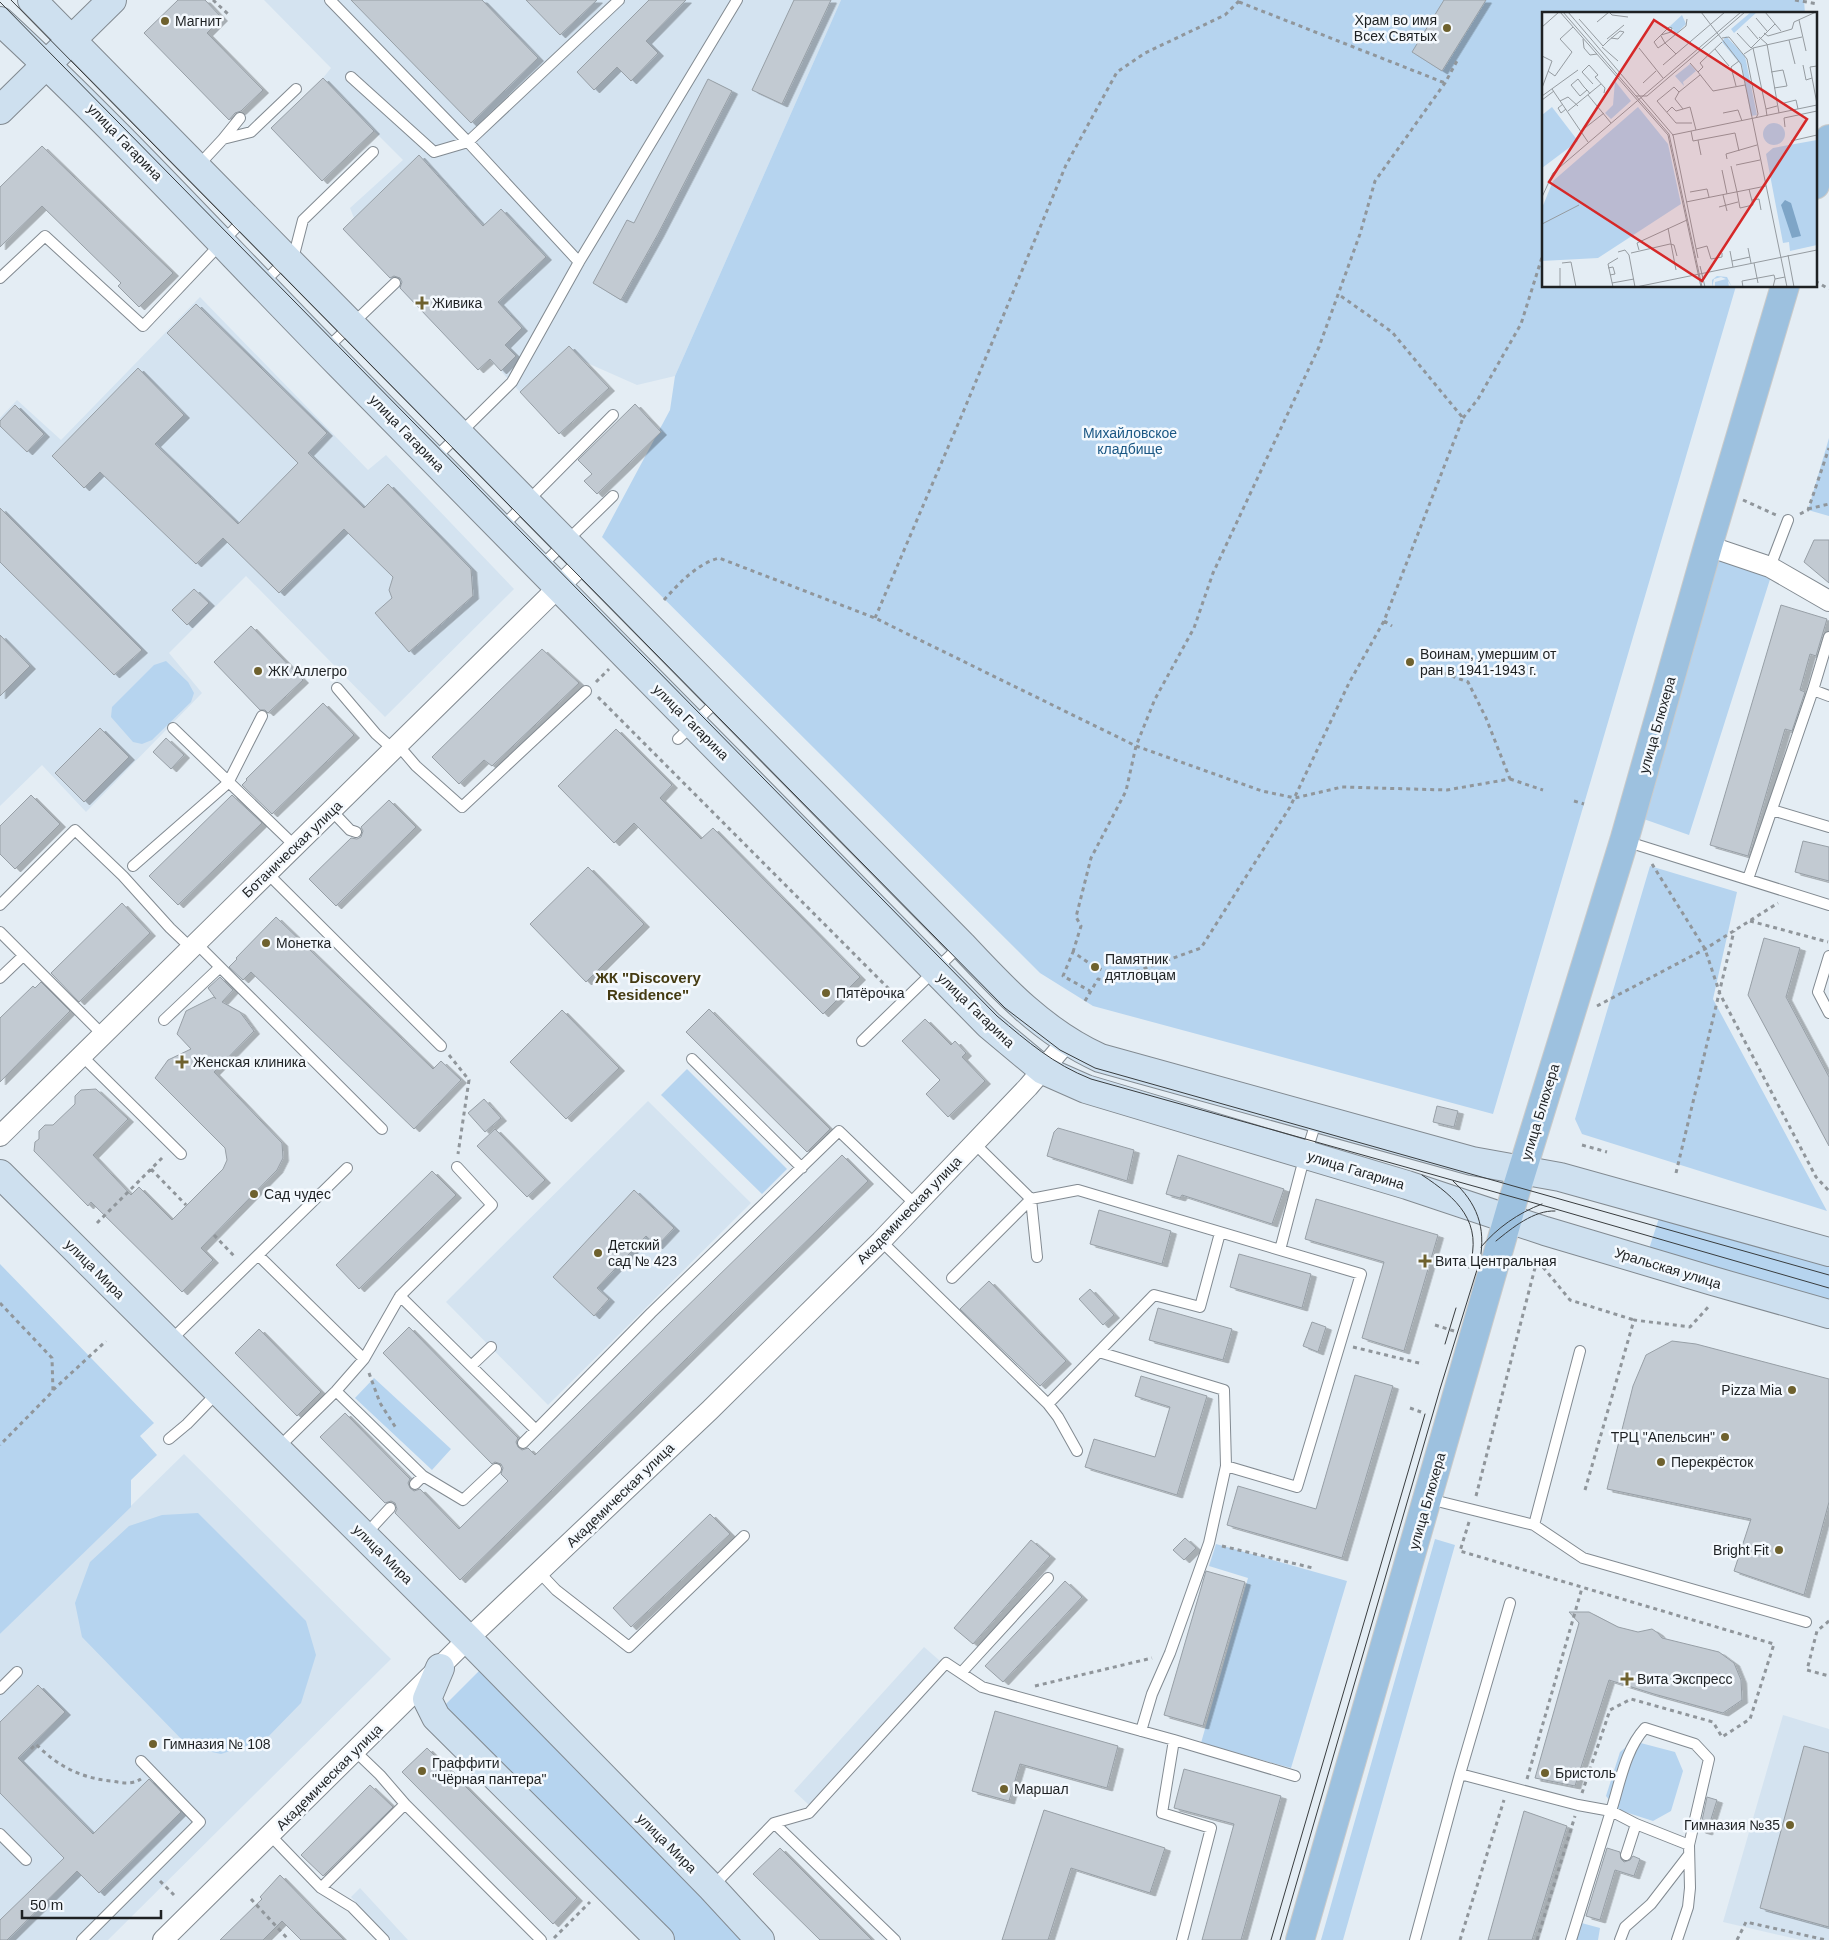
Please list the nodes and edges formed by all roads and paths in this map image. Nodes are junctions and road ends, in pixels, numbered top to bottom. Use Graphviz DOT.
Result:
graph roads {
  1 [pos="32,0"];
  2 [pos="112,0"];
  3 [pos="213,0"];
  4 [pos="330,0"];
  5 [pos="619,0"];
  6 [pos="737,0"];
  7 [pos="1795,0"];
  8 [pos="1240,1"];
  9 [pos="1818,4"];
  10 [pos="228,15"];
  11 [pos="0,21"];
  12 [pos="72,40"];
  13 [pos="1457,61"];
  14 [pos="46,65"];
  15 [pos="351,77"];
  16 [pos="1445,83"];
  17 [pos="296,89"];
  18 [pos="0,110"];
  19 [pos="240,118"];
  20 [pos="223,139"];
  21 [pos="1829,139"];
  22 [pos="468,142"];
  23 [pos="373,152"];
  24 [pos="197,167"];
  25 [pos="1816,182"];
  26 [pos="246,217"];
  27 [pos="222,243"];
  28 [pos="1542,257"];
  29 [pos="287,259"];
  30 [pos="579,262"];
  31 [pos="0,278"];
  32 [pos="1816,282"];
  33 [pos="395,283"];
  34 [pos="261,285"];
  35 [pos="1784,288"];
  36 [pos="1829,288"];
  37 [pos="1338,294"];
  38 [pos="352,324"];
  39 [pos="325,350"];
  40 [pos="613,415"];
  41 [pos="1463,418"];
  42 [pos="460,434"];
  43 [pos="1829,448"];
  44 [pos="433,460"];
  45 [pos="613,496"];
  46 [pos="1740,498"];
  47 [pos="527,503"];
  48 [pos="1829,504"];
  49 [pos="1808,510"];
  50 [pos="1788,520"];
  51 [pos="500,528"];
  52 [pos="566,542"];
  53 [pos="1708,546"];
  54 [pos="585,561"];
  55 [pos="1770,567"];
  56 [pos="539,568"];
  57 [pos="558,587"];
  58 [pos="664,600"];
  59 [pos="1829,601"];
  60 [pos="875,618"];
  61 [pos="1384,620"];
  62 [pos="1392,626"];
  63 [pos="1829,637"];
  64 [pos="610,669"];
  65 [pos="1435,670"];
  66 [pos="337,688"];
  67 [pos="1813,690"];
  68 [pos="590,691"];
  69 [pos="1829,696"];
  70 [pos="720,698"];
  71 [pos="262,716"];
  72 [pos="173,728"];
  73 [pos="685,732"];
  74 [pos="1136,746"];
  75 [pos="396,748"];
  76 [pos="1510,779"];
  77 [pos="228,782"];
  78 [pos="1543,790"];
  79 [pos="1295,798"];
  80 [pos="1574,800"];
  81 [pos="1584,804"];
  82 [pos="332,810"];
  83 [pos="1772,810"];
  84 [pos="1829,827"];
  85 [pos="356,832"];
  86 [pos="1632,843"];
  87 [pos="295,846"];
  88 [pos="133,866"];
  89 [pos="267,873"];
  90 [pos="1748,879"];
  91 [pos="1792,895"];
  92 [pos="0,905"];
  93 [pos="1829,905"];
  94 [pos="1750,921"];
  95 [pos="1734,931"];
  96 [pos="0,932"];
  97 [pos="1829,942"];
  98 [pos="962,945"];
  99 [pos="193,946"];
  100 [pos="1705,949"];
  101 [pos="1073,952"];
  102 [pos="23,956"];
  103 [pos="1829,956"];
  104 [pos="220,968"];
  105 [pos="935,970"];
  106 [pos="0,978"];
  107 [pos="1121,978"];
  108 [pos="1090,990"];
  109 [pos="1720,994"];
  110 [pos="1084,1000"];
  111 [pos="902,1001"];
  112 [pos="1594,1008"];
  113 [pos="1829,1013"];
  114 [pos="164,1020"];
  115 [pos="103,1035"];
  116 [pos="1068,1040"];
  117 [pos="862,1041"];
  118 [pos="441,1046"];
  119 [pos="82,1056"];
  120 [pos="692,1059"];
  121 [pos="1043,1070"];
  122 [pos="1317,1118"];
  123 [pos="382,1129"];
  124 [pos="0,1136"];
  125 [pos="974,1142"];
  126 [pos="1582,1145"];
  127 [pos="178,1150"];
  128 [pos="1607,1152"];
  129 [pos="1306,1154"];
  130 [pos="457,1167"];
  131 [pos="348,1168"];
  132 [pos="802,1168"];
  133 [pos="151,1169"];
  134 [pos="1522,1169"];
  135 [pos="1676,1173"];
  136 [pos="0,1174"];
  137 [pos="1829,1191"];
  138 [pos="1031,1199"];
  139 [pos="915,1204"];
  140 [pos="186,1205"];
  141 [pos="1508,1218"];
  142 [pos="97,1223"];
  143 [pos="1220,1232"];
  144 [pos="214,1235"];
  145 [pos="881,1241"];
  146 [pos="1280,1250"];
  147 [pos="1829,1252"];
  148 [pos="258,1255"];
  149 [pos="1036,1257"];
  150 [pos="245,1268"];
  151 [pos="952,1278"];
  152 [pos="400,1296"];
  153 [pos="0,1303"];
  154 [pos="1710,1305"];
  155 [pos="1829,1314"];
  156 [pos="1634,1320"];
  157 [pos="1436,1325"];
  158 [pos="1446,1328"];
  159 [pos="106,1341"];
  160 [pos="169,1342"];
  161 [pos="1340,1344"];
  162 [pos="491,1347"];
  163 [pos="1580,1351"];
  164 [pos="1099,1352"];
  165 [pos="364,1359"];
  166 [pos="1423,1364"];
  167 [pos="471,1366"];
  168 [pos="53,1391"];
  169 [pos="336,1391"];
  170 [pos="218,1392"];
  171 [pos="1048,1404"];
  172 [pos="1410,1408"];
  173 [pos="1421,1412"];
  174 [pos="536,1430"];
  175 [pos="400,1433"];
  176 [pos="169,1439"];
  177 [pos="523,1443"];
  178 [pos="0,1445"];
  179 [pos="277,1450"];
  180 [pos="1077,1451"];
  181 [pos="1226,1466"];
  182 [pos="496,1468"];
  183 [pos="423,1476"];
  184 [pos="415,1484"];
  185 [pos="1584,1490"];
  186 [pos="1428,1498"];
  187 [pos="390,1508"];
  188 [pos="1472,1510"];
  189 [pos="1534,1525"];
  190 [pos="364,1535"];
  191 [pos="744,1536"];
  192 [pos="1209,1543"];
  193 [pos="1313,1568"];
  194 [pos="539,1572"];
  195 [pos="1048,1578"];
  196 [pos="1582,1588"];
  197 [pos="1510,1604"];
  198 [pos="1829,1621"];
  199 [pos="1806,1622"];
  200 [pos="468,1639"];
  201 [pos="1170,1653"];
  202 [pos="440,1668"];
  203 [pos="17,1672"];
  204 [pos="961,1673"];
  205 [pos="1829,1676"];
  206 [pos="0,1689"];
  207 [pos="1006,1694"];
  208 [pos="1732,1730"];
  209 [pos="1141,1731"];
  210 [pos="1174,1740"];
  211 [pos="31,1749"];
  212 [pos="355,1751"];
  213 [pos="141,1761"];
  214 [pos="152,1772"];
  215 [pos="1460,1774"];
  216 [pos="1294,1776"];
  217 [pos="1508,1786"];
  218 [pos="405,1804"];
  219 [pos="1611,1811"];
  220 [pos="774,1823"];
  221 [pos="1636,1824"];
  222 [pos="0,1834"];
  223 [pos="270,1835"];
  224 [pos="1568,1837"];
  225 [pos="1689,1845"];
  226 [pos="1626,1854"];
  227 [pos="1688,1856"];
  228 [pos="26,1860"];
  229 [pos="150,1871"];
  230 [pos="321,1888"];
  231 [pos="712,1888"];
  232 [pos="174,1895"];
  233 [pos="251,1899"];
  234 [pos="591,1901"];
  235 [pos="82,1940"];
  236 [pos="163,1940"];
  237 [pos="287,1940"];
  238 [pos="384,1940"];
  239 [pos="541,1940"];
  240 [pos="552,1940"];
  241 [pos="660,1940"];
  242 [pos="760,1940"];
  243 [pos="895,1940"];
  244 [pos="1182,1940"];
  245 [pos="1300,1940"];
  246 [pos="1415,1940"];
  247 [pos="1460,1940"];
  248 [pos="1537,1940"];
  249 [pos="1571,1940"];
  250 [pos="1620,1940"];
  251 [pos="1677,1940"];
  252 [pos="1737,1940"];
  253 [pos="1826,1940"];
  1 -- 12 [label="main road"];
  2 -- 12 [label="main road"];
  3 -- 10 [label="path"];
  4 -- 22 [label="lane"];
  5 -- 22 [label="lane"];
  6 -- 30 [label="lane"];
  7 -- 9 [label="path"];
  8 -- 16 [label="path"];
  8 -- 60 [label="path"];
  11 -- 14 [label="main road, улица Гагарина"];
  12 -- 14 [label="main road"];
  12 -- 24 [label="main road"];
  13 -- 16 [label="path"];
  14 -- 18 [label="main road"];
  14 -- 27 [label="main road, улица Гагарина"];
  15 -- 22 [label="lane"];
  16 -- 37 [label="path"];
  17 -- 20 [label="lane"];
  19 -- 20 [label="lane"];
  20 -- 24 [label="lane"];
  21 -- 25 [label="main road"];
  22 -- 30 [label="lane"];
  23 -- 29 [label="lane"];
  24 -- 26 [label="main road"];
  26 -- 27 [label="lane"];
  26 -- 29 [label="main road"];
  27 -- 31 [label="lane"];
  27 -- 34 [label="main road, улица Гагарина"];
  28 -- 41 [label="path"];
  29 -- 34 [label="lane"];
  29 -- 38 [label="main road"];
  30 -- 42 [label="lane"];
  32 -- 36 [label="path"];
  33 -- 38 [label="lane"];
  34 -- 39 [label="main road, улица Гагарина"];
  35 -- 53 [label="main road, улица Блюхера"];
  37 -- 41 [label="path"];
  37 -- 74 [label="path"];
  38 -- 39 [label="lane"];
  38 -- 42 [label="main road"];
  39 -- 44 [label="main road, улица Гагарина"];
  40 -- 47 [label="lane"];
  41 -- 61 [label="path"];
  42 -- 44 [label="lane"];
  42 -- 47 [label="main road"];
  43 -- 49 [label="path"];
  44 -- 51 [label="main road, улица Гагарина"];
  45 -- 52 [label="lane"];
  46 -- 50 [label="path"];
  47 -- 51 [label="lane"];
  47 -- 52 [label="main road"];
  48 -- 49 [label="path"];
  49 -- 50 [label="path"];
  50 -- 55 [label="lane"];
  51 -- 56 [label="main road, улица Гагарина"];
  52 -- 54 [label="main road"];
  52 -- 56 [label="lane"];
  53 -- 55 [label="street"];
  53 -- 86 [label="main road, улица Блюхера"];
  54 -- 57 [label="street, Ботаническая улица"];
  54 -- 70 [label="main road"];
  55 -- 59 [label="street"];
  56 -- 57 [label="main road, улица Гагарина"];
  57 -- 73 [label="main road, улица Гагарина"];
  57 -- 75 [label="street, Ботаническая улица"];
  58 -- 60 [label="path"];
  60 -- 74 [label="path"];
  61 -- 62 [label="path"];
  61 -- 79 [label="path"];
  63 -- 67 [label="lane"];
  64 -- 68 [label="path"];
  65 -- 76 [label="path"];
  66 -- 75 [label="lane"];
  67 -- 69 [label="lane"];
  67 -- 83 [label="lane"];
  68 -- 75 [label="lane"];
  68 -- 111 [label="path"];
  70 -- 73 [label="lane"];
  70 -- 98 [label="main road"];
  71 -- 77 [label="lane"];
  72 -- 77 [label="lane"];
  73 -- 105 [label="main road, улица Гагарина"];
  74 -- 79 [label="path"];
  74 -- 101 [label="path"];
  75 -- 82 [label="street, Ботаническая улица"];
  76 -- 78 [label="path"];
  76 -- 79 [label="path"];
  77 -- 87 [label="lane"];
  77 -- 88 [label="lane"];
  79 -- 107 [label="path"];
  80 -- 81 [label="path"];
  82 -- 85 [label="lane"];
  82 -- 87 [label="street, Ботаническая улица"];
  83 -- 84 [label="lane"];
  83 -- 90 [label="lane"];
  86 -- 90 [label="lane"];
  86 -- 100 [label="path"];
  86 -- 134 [label="main road, улица Блюхера"];
  87 -- 89 [label="street, Ботаническая улица"];
  89 -- 99 [label="street, Ботаническая улица"];
  89 -- 118 [label="lane"];
  90 -- 91 [label="lane"];
  91 -- 93 [label="lane"];
  91 -- 94 [label="path"];
  92 -- 99 [label="lane"];
  94 -- 95 [label="path"];
  94 -- 97 [label="path"];
  95 -- 100 [label="path"];
  95 -- 109 [label="path"];
  96 -- 102 [label="lane"];
  98 -- 105 [label="lane"];
  98 -- 116 [label="main road"];
  99 -- 104 [label="lane"];
  99 -- 115 [label="street, Ботаническая улица"];
  100 -- 109 [label="path"];
  100 -- 112 [label="path"];
  101 -- 107 [label="path"];
  101 -- 108 [label="path"];
  102 -- 106 [label="lane"];
  102 -- 115 [label="lane"];
  103 -- 113 [label="lane"];
  104 -- 114 [label="lane"];
  104 -- 123 [label="lane"];
  105 -- 111 [label="lane"];
  105 -- 121 [label="main road, улица Гагарина"];
  107 -- 108 [label="path"];
  108 -- 110 [label="path"];
  109 -- 135 [label="path"];
  109 -- 137 [label="path"];
  111 -- 117 [label="lane"];
  115 -- 119 [label="street, Ботаническая улица"];
  116 -- 121 [label="street, Академическая улица"];
  116 -- 122 [label="main road"];
  118 -- 130 [label="path"];
  119 -- 124 [label="street, Ботаническая улица"];
  119 -- 127 [label="lane"];
  120 -- 132 [label="lane"];
  121 -- 125 [label="street, Академическая улица"];
  121 -- 129 [label="main road, улица Гагарина"];
  122 -- 129 [label="lane"];
  122 -- 134 [label="main road"];
  125 -- 138 [label="lane"];
  125 -- 139 [label="street, Академическая улица"];
  126 -- 128 [label="path"];
  127 -- 133 [label="path"];
  129 -- 141 [label="main road, улица Гагарина"];
  129 -- 146 [label="lane"];
  130 -- 152 [label="lane"];
  131 -- 148 [label="lane"];
  132 -- 139 [label="lane"];
  132 -- 174 [label="lane"];
  133 -- 140 [label="path"];
  133 -- 142 [label="path"];
  134 -- 141 [label="main road, улица Блюхера"];
  134 -- 147 [label="main road"];
  136 -- 160 [label="main road, улица Мира"];
  138 -- 143 [label="lane"];
  138 -- 149 [label="lane"];
  138 -- 151 [label="lane"];
  139 -- 145 [label="street, Академическая улица"];
  141 -- 155 [label="main road, Уральская улица"];
  141 -- 186 [label="main road, улица Блюхера"];
  143 -- 146 [label="lane"];
  143 -- 164 [label="lane"];
  144 -- 150 [label="path"];
  145 -- 171 [label="lane"];
  145 -- 194 [label="street, Академическая улица"];
  146 -- 161 [label="lane"];
  148 -- 150 [label="lane"];
  148 -- 165 [label="lane"];
  150 -- 160 [label="lane"];
  152 -- 165 [label="lane"];
  152 -- 167 [label="lane"];
  153 -- 168 [label="path"];
  154 -- 156 [label="path"];
  156 -- 185 [label="path"];
  156 -- 188 [label="path"];
  157 -- 158 [label="path"];
  159 -- 168 [label="path"];
  160 -- 170 [label="main road, улица Мира"];
  161 -- 166 [label="path"];
  161 -- 181 [label="lane"];
  162 -- 167 [label="lane"];
  163 -- 189 [label="lane"];
  164 -- 171 [label="lane"];
  164 -- 181 [label="lane"];
  165 -- 169 [label="lane"];
  165 -- 175 [label="path"];
  167 -- 174 [label="lane"];
  168 -- 178 [label="path"];
  169 -- 179 [label="lane"];
  169 -- 183 [label="lane"];
  170 -- 176 [label="lane"];
  170 -- 179 [label="main road, улица Мира"];
  171 -- 180 [label="lane"];
  172 -- 173 [label="path"];
  174 -- 177 [label="lane"];
  179 -- 190 [label="main road, улица Мира"];
  181 -- 192 [label="lane"];
  182 -- 183 [label="lane"];
  183 -- 184 [label="lane"];
  186 -- 188 [label="lane"];
  186 -- 245 [label="main road, улица Блюхера"];
  187 -- 190 [label="lane"];
  188 -- 189 [label="lane"];
  188 -- 196 [label="path"];
  189 -- 199 [label="lane"];
  190 -- 200 [label="main road, улица Мира"];
  191 -- 194 [label="lane"];
  192 -- 193 [label="path"];
  192 -- 201 [label="lane"];
  194 -- 200 [label="street, Академическая улица"];
  195 -- 204 [label="lane"];
  196 -- 208 [label="path"];
  196 -- 217 [label="path"];
  197 -- 215 [label="lane"];
  198 -- 205 [label="path"];
  200 -- 202 [label="street, Академическая улица"];
  200 -- 231 [label="main road, улица Мира"];
  201 -- 207 [label="path"];
  201 -- 209 [label="lane"];
  202 -- 212 [label="street, Академическая улица"];
  202 -- 241 [label="main road"];
  203 -- 206 [label="lane"];
  204 -- 207 [label="lane"];
  204 -- 220 [label="lane"];
  207 -- 209 [label="lane"];
  209 -- 210 [label="lane"];
  210 -- 216 [label="lane"];
  210 -- 244 [label="lane"];
  211 -- 214 [label="path"];
  212 -- 218 [label="lane"];
  212 -- 223 [label="street, Академическая улица"];
  213 -- 214 [label="lane"];
  214 -- 229 [label="lane"];
  215 -- 217 [label="lane"];
  215 -- 246 [label="lane"];
  217 -- 219 [label="lane"];
  217 -- 247 [label="path"];
  218 -- 230 [label="lane"];
  218 -- 239 [label="lane"];
  219 -- 221 [label="lane"];
  219 -- 225 [label="lane"];
  219 -- 249 [label="lane"];
  220 -- 231 [label="lane"];
  220 -- 243 [label="lane"];
  221 -- 225 [label="lane"];
  221 -- 226 [label="lane"];
  222 -- 228 [label="lane"];
  223 -- 230 [label="lane"];
  223 -- 236 [label="street, Академическая улица"];
  224 -- 248 [label="path"];
  225 -- 227 [label="lane"];
  227 -- 250 [label="lane"];
  227 -- 251 [label="lane"];
  229 -- 232 [label="path"];
  229 -- 235 [label="lane"];
  230 -- 238 [label="lane"];
  231 -- 242 [label="main road, улица Мира"];
  233 -- 237 [label="path"];
  234 -- 240 [label="path"];
  252 -- 253 [label="path"];
}
